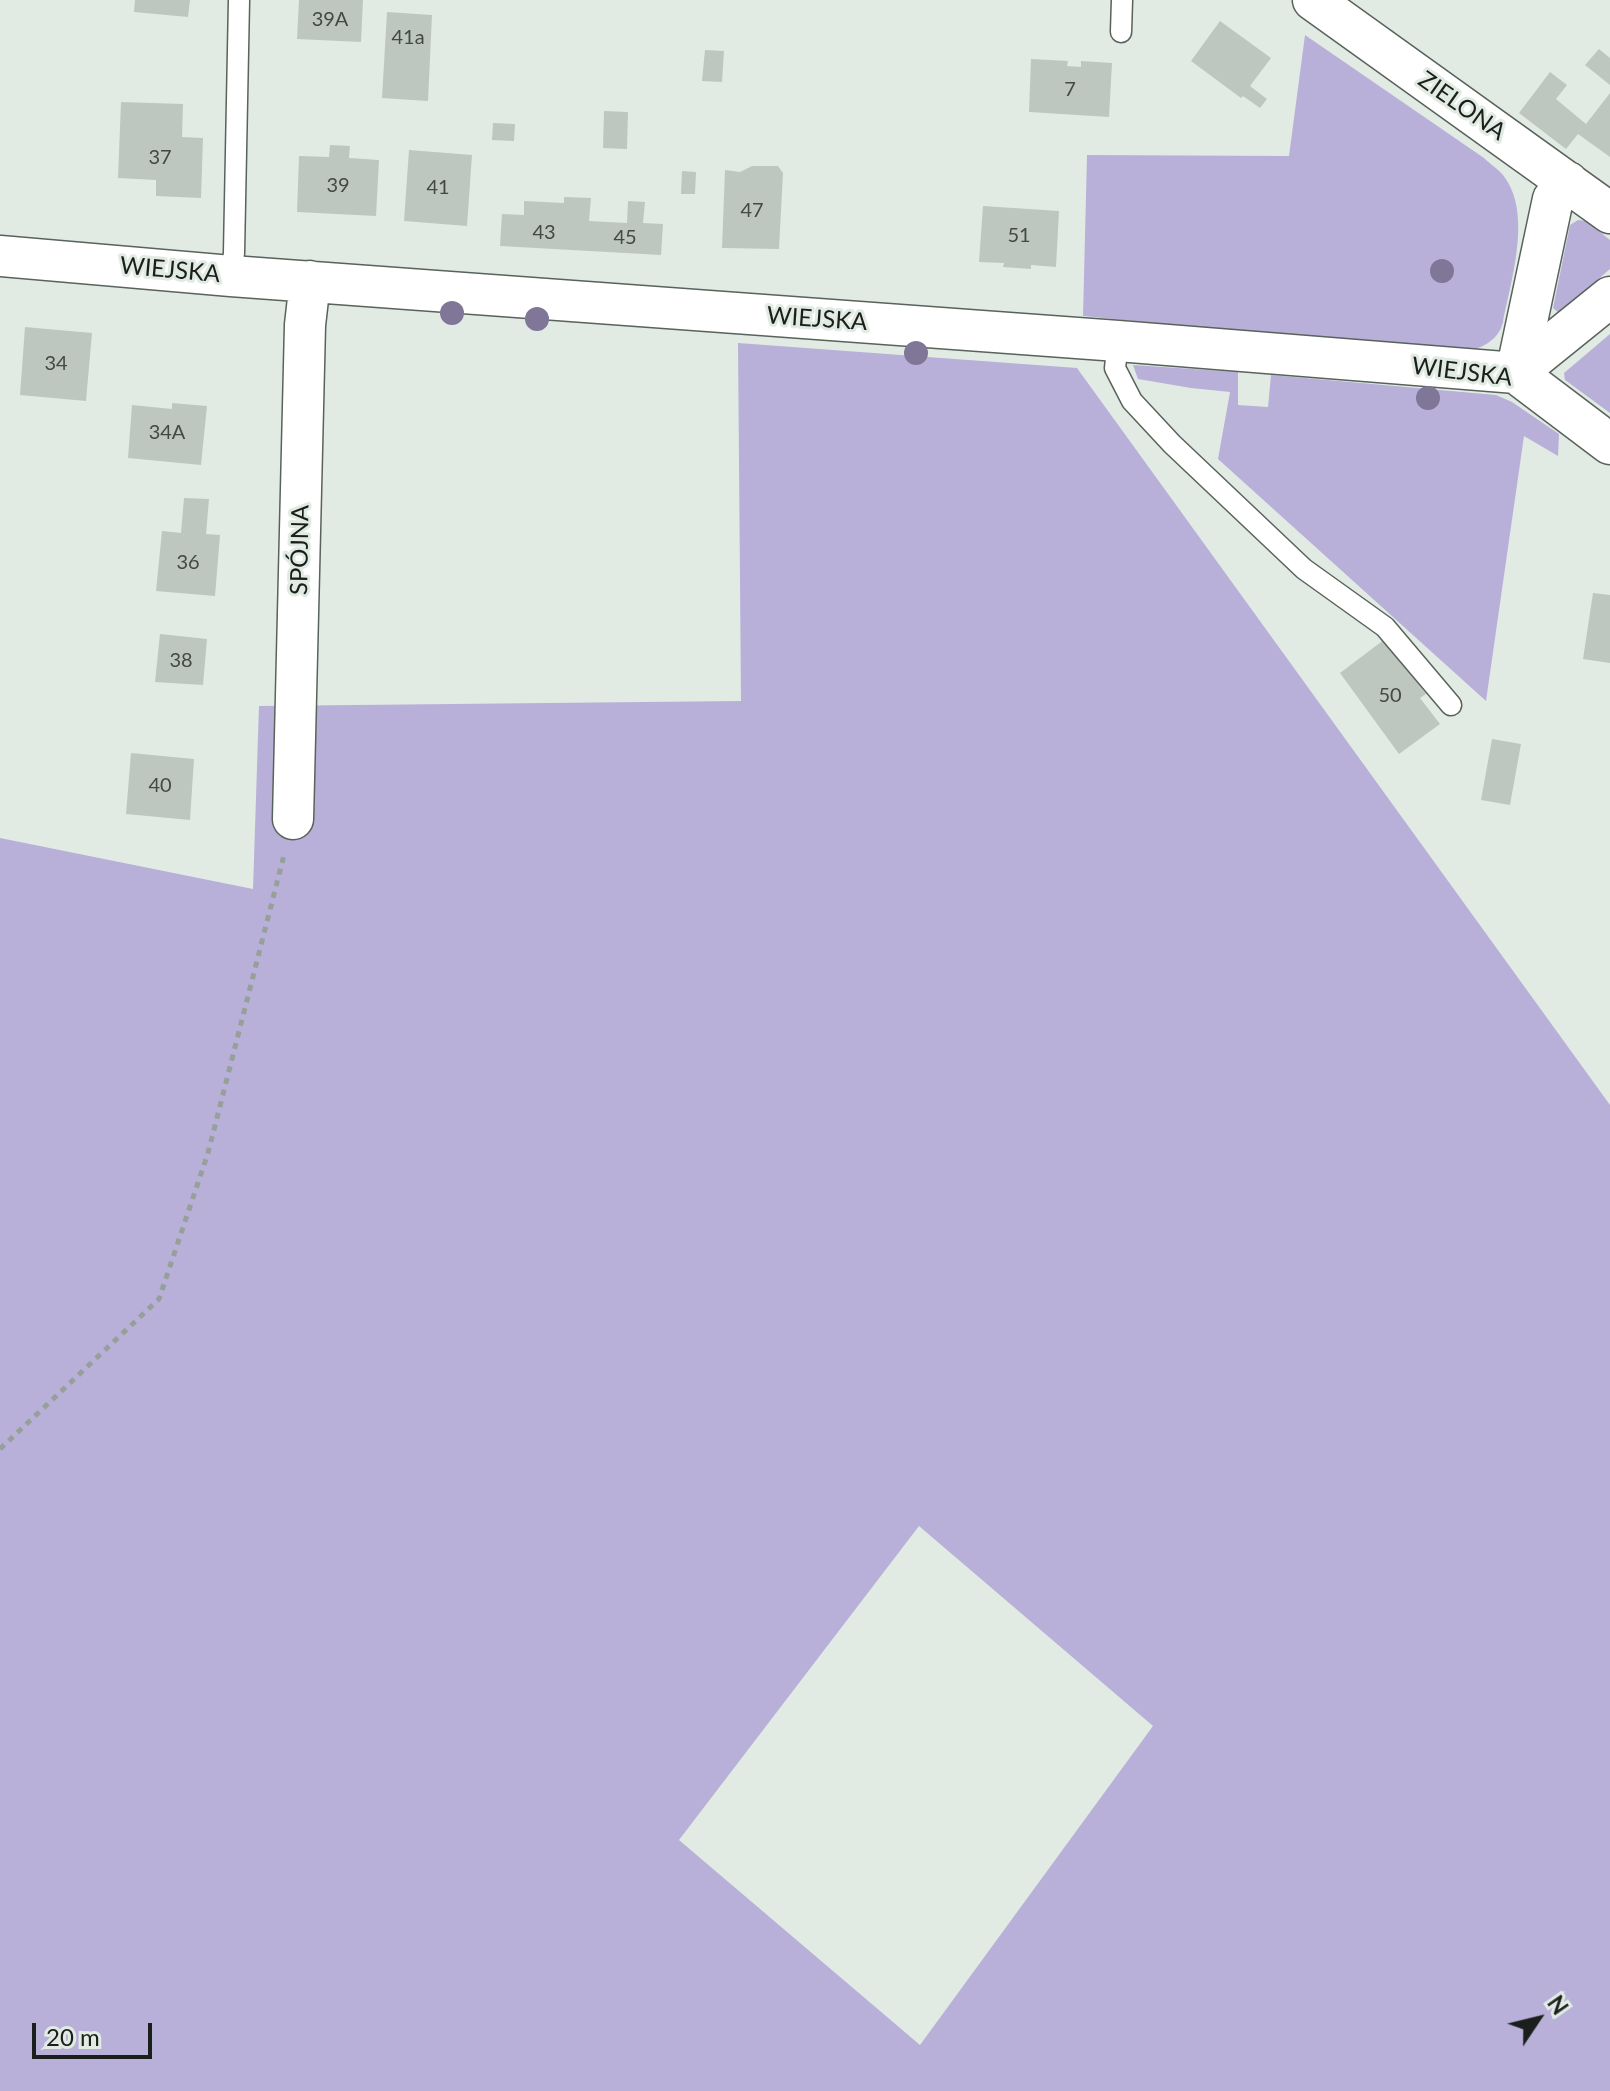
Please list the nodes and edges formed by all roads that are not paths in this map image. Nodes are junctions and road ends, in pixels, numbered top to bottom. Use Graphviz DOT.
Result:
graph roads {
  1 [pos="239,0"];
  2 [pos="1122,0"];
  3 [pos="1313,0"];
  4 [pos="1121,32"];
  5 [pos="1568,182"];
  6 [pos="1610,213"];
  7 [pos="0,256"];
  8 [pos="231,276"];
  9 [pos="310,281"];
  10 [pos="1610,297"];
  11 [pos="1118,341"];
  12 [pos="1516,373"];
  13 [pos="1610,444"];
  14 [pos="1451,705"];
  15 [pos="293,819"];
  1 -- 8 [label="lane"];
  2 -- 4 [label="lane"];
  3 -- 5 [label="street, ZIELONA"];
  5 -- 6 [label="street, ZIELONA"];
  5 -- 12 [label="street"];
  7 -- 8 [label="street, WIEJSKA"];
  8 -- 9 [label="street, WIEJSKA"];
  9 -- 11 [label="street, WIEJSKA"];
  9 -- 15 [label="street, SPÓJNA"];
  10 -- 12 [label="street"];
  11 -- 12 [label="street, WIEJSKA"];
  11 -- 14 [label="lane"];
  12 -- 13 [label="street, WIEJSKA"];
}
